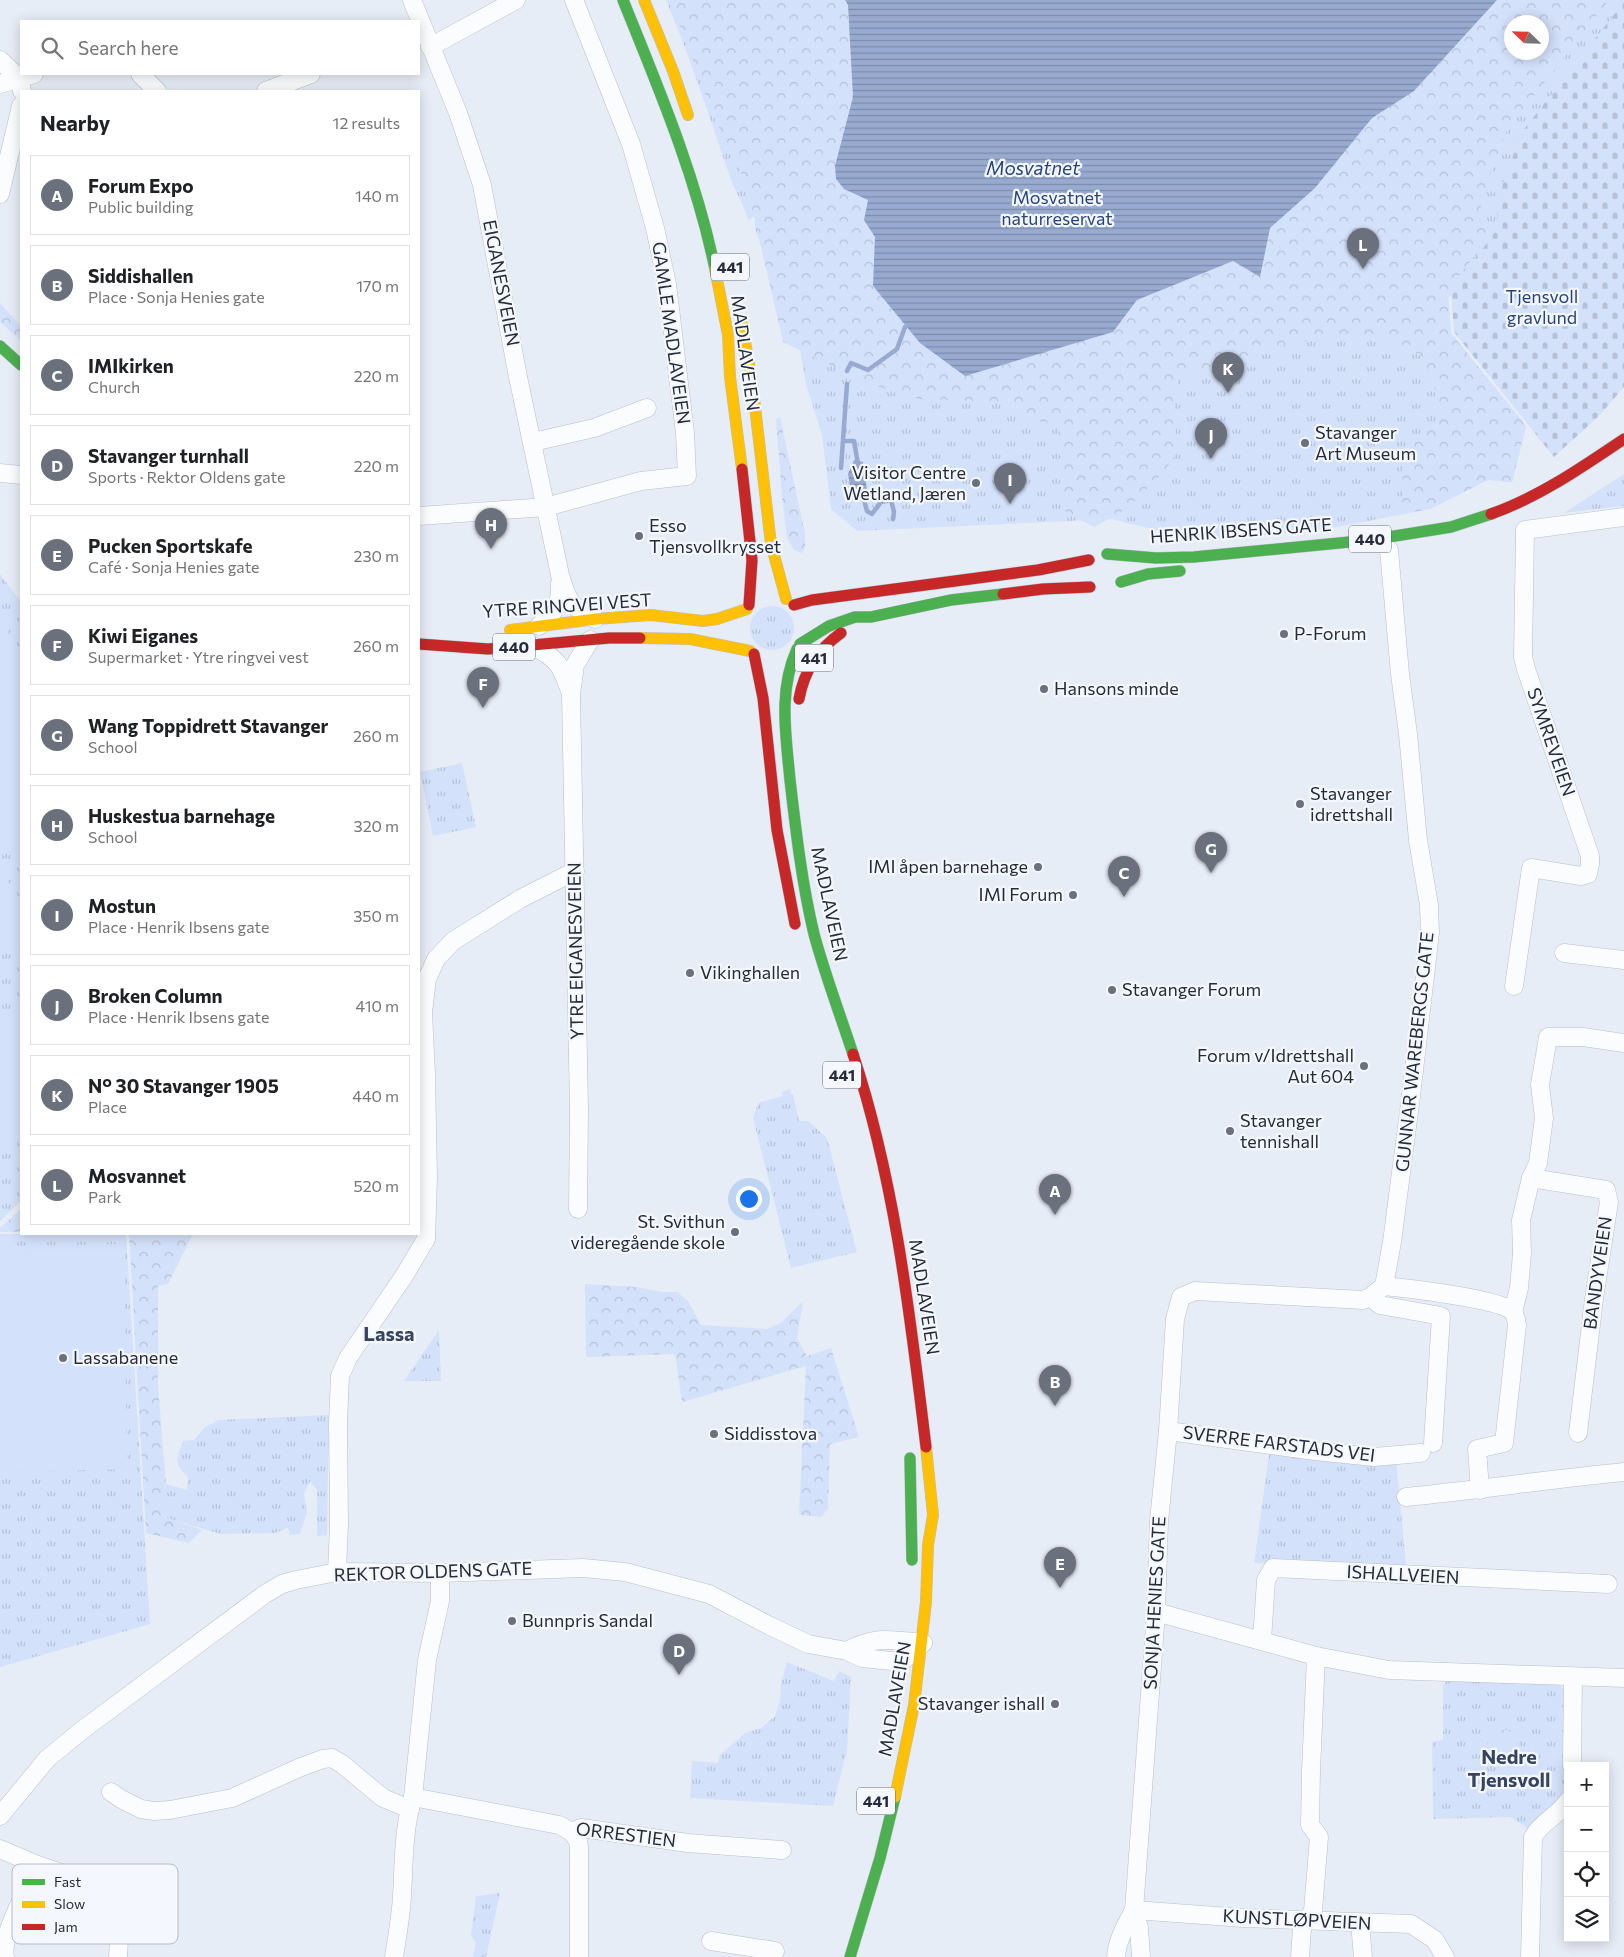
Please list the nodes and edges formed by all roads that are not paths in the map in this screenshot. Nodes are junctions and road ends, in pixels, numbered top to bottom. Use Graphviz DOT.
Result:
graph roads {
  1 [pos="412,0"];
  2 [pos="516,0"];
  3 [pos="574,0"];
  4 [pos="623,0"];
  5 [pos="644,0"];
  6 [pos="418,20"];
  7 [pos="420,25"];
  8 [pos="425,40"];
  9 [pos="0,60"];
  10 [pos="141,75"];
  11 [pos="308,75"];
  12 [pos="25,81"];
  13 [pos="0,84"];
  14 [pos="156,90"];
  15 [pos="269,90"];
  16 [pos="20,110"];
  17 [pos="691,123"];
  18 [pos="0,194"];
  19 [pos="741,316"];
  20 [pos="0,346"];
  21 [pos="0,360"];
  22 [pos="20,364"];
  23 [pos="20,377"];
  24 [pos="647,408"];
  25 [pos="1624,439"];
  26 [pos="532,442"];
  27 [pos="0,473"];
  28 [pos="20,475"];
  29 [pos="546,507"];
  30 [pos="420,516"];
  31 [pos="1624,517"];
  32 [pos="748,528"];
  33 [pos="738,544"];
  34 [pos="1389,550"];
  35 [pos="1106,554"];
  36 [pos="1089,560"];
  37 [pos="1187,570"];
  38 [pos="560,575"];
  39 [pos="772,596"];
  40 [pos="751,605"];
  41 [pos="794,606"];
  42 [pos="705,609"];
  43 [pos="651,615"];
  44 [pos="871,617"];
  45 [pos="596,619"];
  46 [pos="539,626"];
  47 [pos="804,629"];
  48 [pos="498,630"];
  49 [pos="590,640"];
  50 [pos="420,644"];
  51 [pos="533,646"];
  52 [pos="798,646"];
  53 [pos="752,653"];
  54 [pos="571,694"];
  55 [pos="797,708"];
  56 [pos="799,721"];
  57 [pos="786,741"];
  58 [pos="575,871"];
  59 [pos="799,938"];
  60 [pos="1564,953"];
  61 [pos="1624,960"];
  62 [pos="1514,986"];
  63 [pos="1624,1043"];
  64 [pos="1531,1178"];
  65 [pos="578,1209"];
  66 [pos="1384,1286"];
  67 [pos="1370,1298"];
  68 [pos="1513,1312"];
  69 [pos="1168,1430"];
  70 [pos="1578,1433"];
  71 [pos="910,1442"];
  72 [pos="1624,1472"];
  73 [pos="1480,1490"];
  74 [pos="1406,1497"];
  75 [pos="337,1572"];
  76 [pos="440,1573"];
  77 [pos="911,1576"];
  78 [pos="1608,1584"];
  79 [pos="1156,1612"];
  80 [pos="905,1637"];
  81 [pos="1262,1640"];
  82 [pos="923,1642"];
  83 [pos="847,1651"];
  84 [pos="1316,1656"];
  85 [pos="900,1666"];
  86 [pos="1573,1677"];
  87 [pos="1624,1678"];
  88 [pos="1572,1762"];
  89 [pos="111,1792"];
  90 [pos="412,1803"];
  91 [pos="1564,1807"];
  92 [pos="0,1816"];
  93 [pos="572,1832"];
  94 [pos="0,1849"];
  95 [pos="782,1850"];
  96 [pos="35,1864"];
  97 [pos="1134,1910"];
  98 [pos="1309,1920"];
  99 [pos="1360,1923"];
  100 [pos="12,1924"];
  101 [pos="711,1941"];
  102 [pos="119,1944"];
  103 [pos="733,1951"];
  104 [pos="775,1951"];
  105 [pos="5,1957"];
  106 [pos="118,1957"];
  107 [pos="394,1957"];
  108 [pos="579,1957"];
  109 [pos="850,1957"];
  110 [pos="1116,1957"];
  111 [pos="1141,1957"];
  112 [pos="1300,1957"];
  113 [pos="1363,1957"];
  114 [pos="1445,1957"];
  115 [pos="1530,1957"];
  1 -- 6 [label="street, EIGANESVEIEN"];
  2 -- 8 [label="street"];
  3 -- 29 [label="street, GAMLE MADLAVEIEN"];
  4 -- 32 [label="main road, MADLAVEIEN / 441"];
  5 -- 17 [label="main road"];
  7 -- 8 [label="street, EIGANESVEIEN"];
  8 -- 26 [label="street, EIGANESVEIEN"];
  9 -- 12 [label="street"];
  10 -- 14 [label="street"];
  11 -- 15 [label="street"];
  12 -- 13 [label="street"];
  16 -- 18 [label="street"];
  19 -- 41 [label="main road, MADLAVEIEN"];
  20 -- 22 [label="main road"];
  21 -- 23 [label="main road"];
  24 -- 26 [label="street"];
  25 -- 35 [label="main road, HENRIK IBSENS GATE / 440"];
  26 -- 29 [label="street, EIGANESVEIEN"];
  27 -- 28 [label="street"];
  29 -- 30 [label="street"];
  29 -- 38 [label="street, EIGANESVEIEN"];
  31 -- 62 [label="street, SYMREVEIEN"];
  32 -- 33 [label="main road"];
  32 -- 40 [label="main road, MADLAVEIEN / 441"];
  34 -- 66 [label="street, GUNNAR WAREBERGS GATE"];
  35 -- 36 [label="main road, 440"];
  35 -- 37 [label="main road, HENRIK IBSENS GATE"];
  36 -- 41 [label="main road, 440"];
  36 -- 44 [label="main road"];
  38 -- 45 [label="street, EIGANESVEIEN"];
  38 -- 46 [label="street, EIGANESVEIEN"];
  39 -- 41 [label="main road"];
  40 -- 43 [label="main road, YTRE RINGVEI VEST / 440"];
  40 -- 53 [label="main road, 441"];
  42 -- 43 [label="main road"];
  43 -- 45 [label="main road, YTRE RINGVEI VEST / 440"];
  44 -- 52 [label="main road"];
  44 -- 55 [label="main road, 441"];
  45 -- 46 [label="main road, YTRE RINGVEI VEST / 440"];
  46 -- 48 [label="main road, YTRE RINGVEI VEST / 440"];
  47 -- 52 [label="main road, 441"];
  49 -- 51 [label="main road, YTRE RINGVEI VEST / 440"];
  49 -- 53 [label="main road, YTRE RINGVEI VEST / 440"];
  49 -- 54 [label="street, YTRE EIGANESVEIEN"];
  50 -- 51 [label="main road, YTRE RINGVEI VEST / 440"];
  51 -- 54 [label="street, YTRE EIGANESVEIEN"];
  52 -- 53 [label="main road, 441"];
  52 -- 57 [label="main road, MADLAVEIEN / 441"];
  53 -- 59 [label="main road, MADLAVEIEN / 441"];
  54 -- 58 [label="street, YTRE EIGANESVEIEN"];
  56 -- 57 [label="main road"];
  57 -- 82 [label="main road, MADLAVEIEN / 441"];
  58 -- 65 [label="street, YTRE EIGANESVEIEN"];
  58 -- 75 [label="street"];
  60 -- 61 [label="street"];
  63 -- 64 [label="street"];
  64 -- 68 [label="street"];
  64 -- 70 [label="street, BANDYVEIEN"];
  66 -- 67 [label="street"];
  66 -- 68 [label="street"];
  67 -- 69 [label="street, SONJA HENIES GATE"];
  67 -- 69 [label="street, SVERRE FARSTADS VEI"];
  68 -- 73 [label="street"];
  69 -- 79 [label="street, SONJA HENIES GATE"];
  71 -- 77 [label="main road"];
  72 -- 73 [label="street"];
  73 -- 74 [label="street"];
  75 -- 76 [label="street, REKTOR OLDENS GATE"];
  75 -- 92 [label="street, REKTOR OLDENS GATE"];
  76 -- 83 [label="street, REKTOR OLDENS GATE"];
  76 -- 90 [label="street"];
  78 -- 81 [label="street, ISHALLVEIEN"];
  79 -- 81 [label="street"];
  79 -- 97 [label="street, SONJA HENIES GATE"];
  80 -- 82 [label="street"];
  80 -- 83 [label="street"];
  80 -- 85 [label="main road, MADLAVEIEN"];
  81 -- 84 [label="street"];
  82 -- 85 [label="street"];
  82 -- 109 [label="main road, MADLAVEIEN / 441"];
  83 -- 85 [label="street, REKTOR OLDENS GATE"];
  84 -- 86 [label="street"];
  84 -- 98 [label="street"];
  86 -- 87 [label="street"];
  86 -- 88 [label="street"];
  89 -- 90 [label="street, ORRESTIEN"];
  90 -- 93 [label="street, ORRESTIEN"];
  90 -- 107 [label="street"];
  91 -- 115 [label="street"];
  93 -- 95 [label="street, ORRESTIEN"];
  93 -- 108 [label="street"];
  94 -- 96 [label="street"];
  97 -- 98 [label="street, KUNSTLØPVEIEN"];
  97 -- 110 [label="street, SONJA HENIES GATE"];
  97 -- 111 [label="street, SONJA HENIES GATE"];
  98 -- 99 [label="street, KUNSTLØPVEIEN"];
  98 -- 112 [label="street"];
  99 -- 113 [label="street"];
  99 -- 114 [label="street, KUNSTLØPVEIEN"];
  100 -- 105 [label="street"];
  101 -- 103 [label="street"];
  102 -- 106 [label="street"];
  103 -- 104 [label="street"];
}
